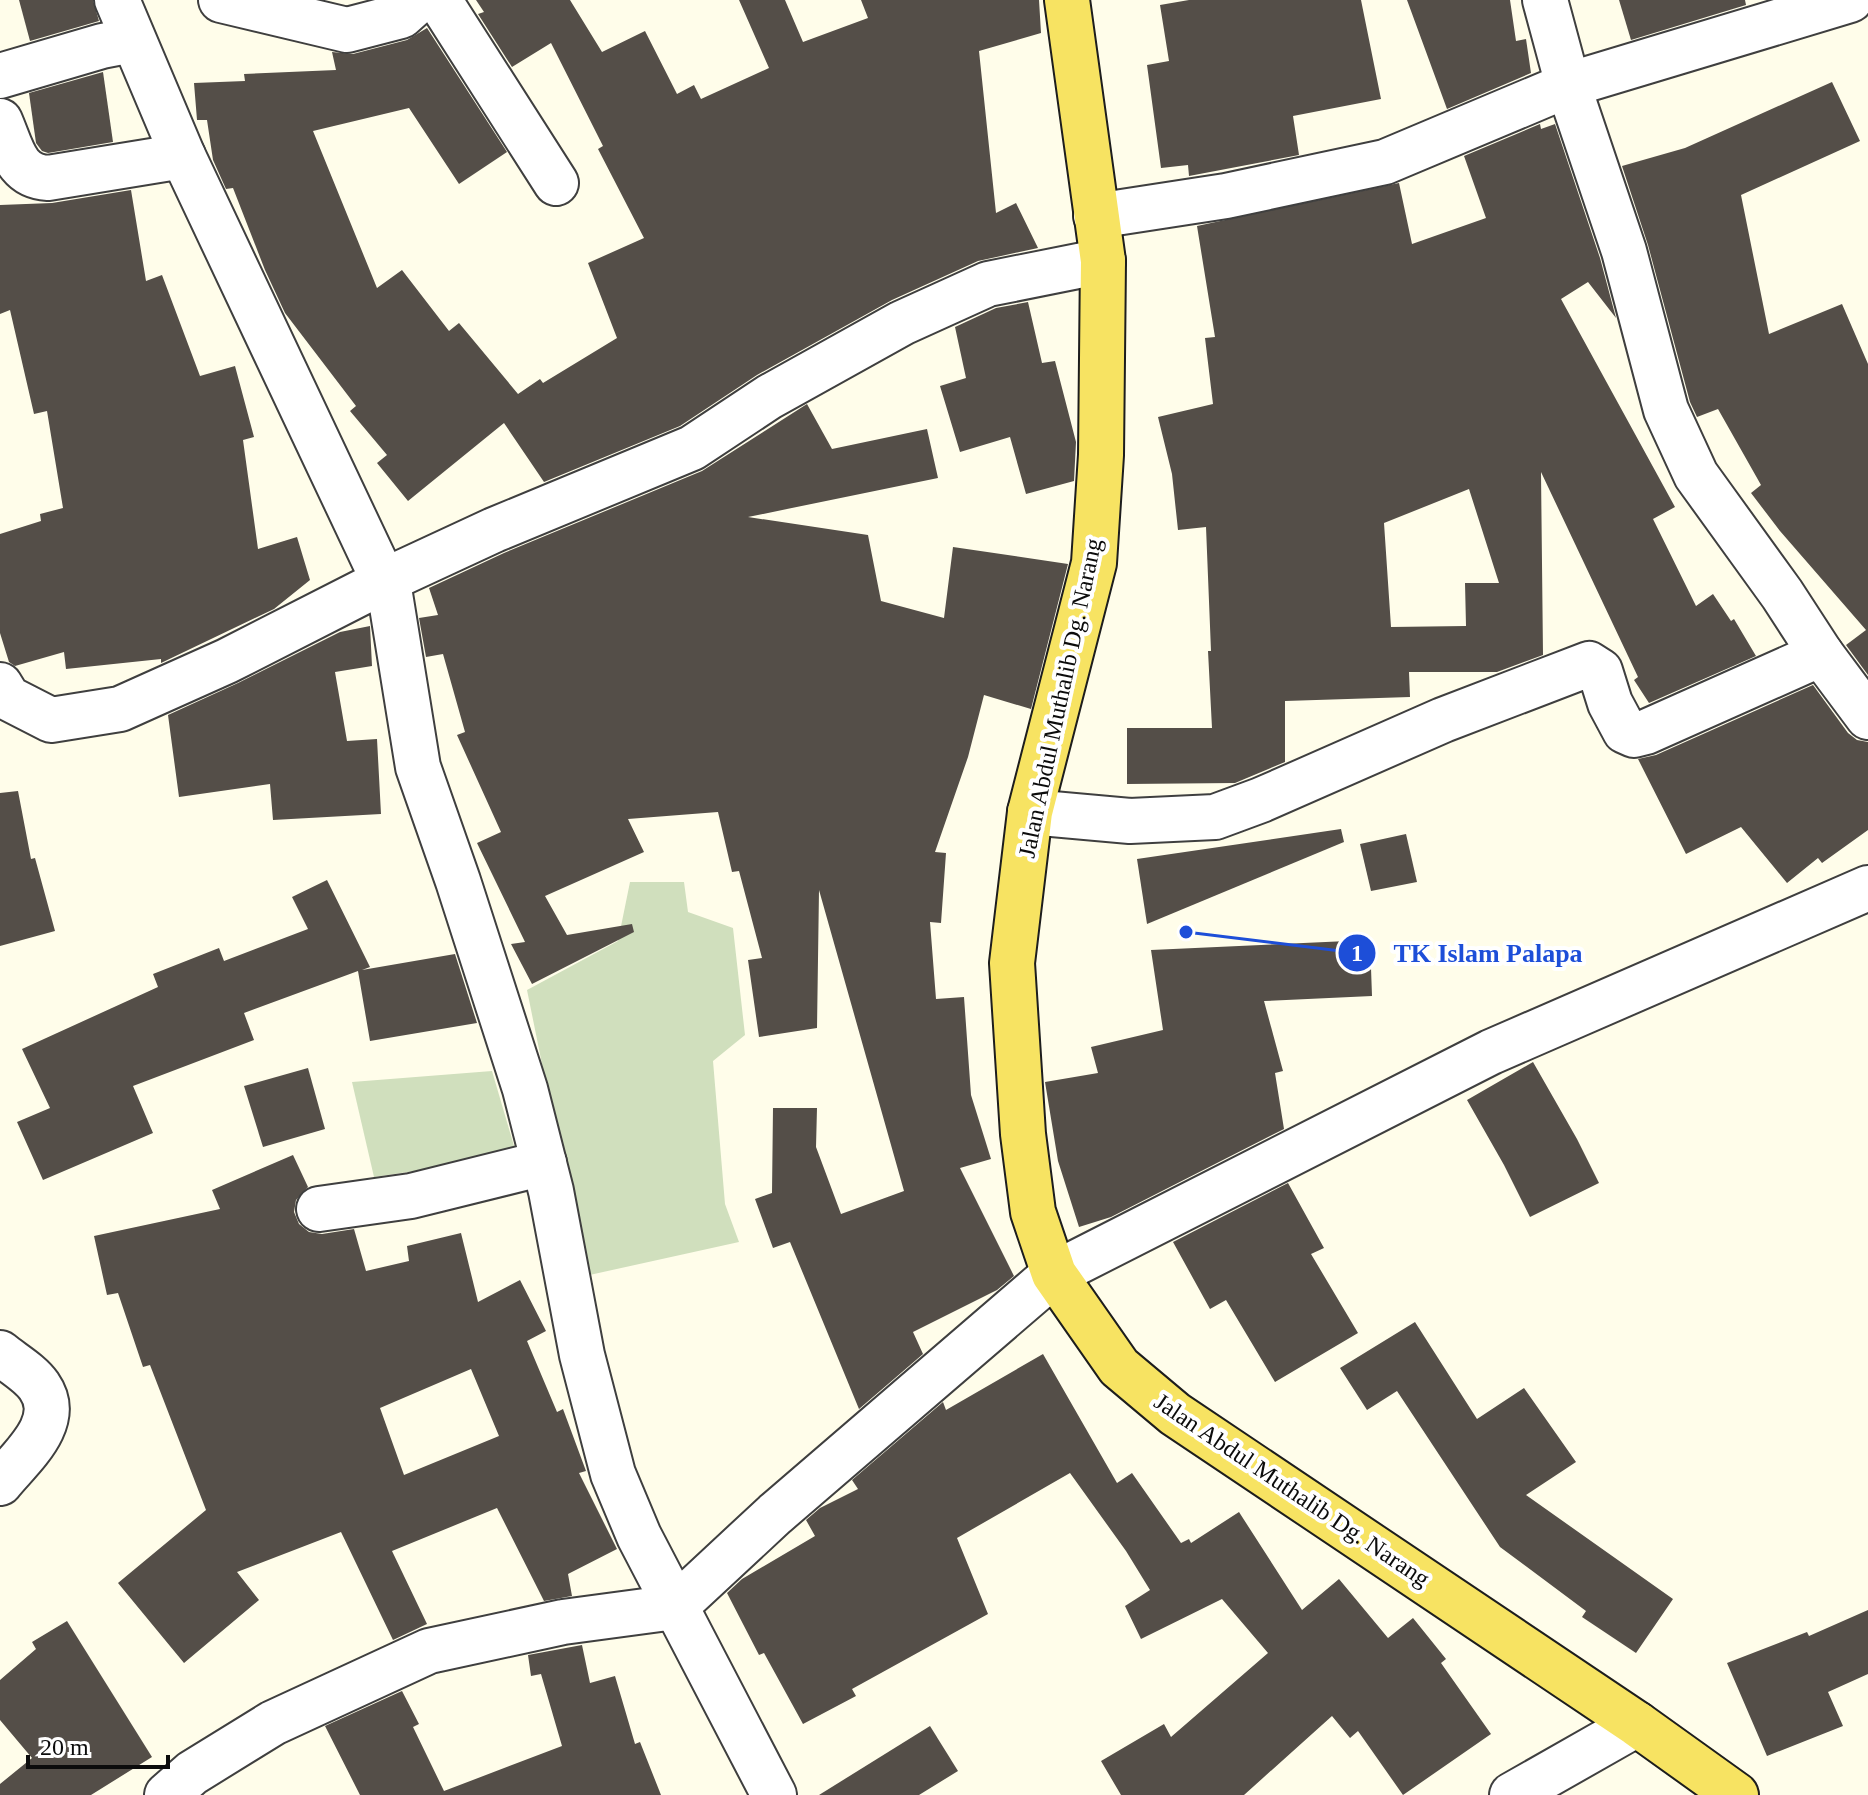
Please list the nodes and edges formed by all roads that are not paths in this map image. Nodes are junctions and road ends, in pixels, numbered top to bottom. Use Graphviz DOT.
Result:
graph roads {
  1 [pos="117,0"];
  2 [pos="221,0"];
  3 [pos="419,0"];
  4 [pos="439,0"];
  5 [pos="1067,0"];
  6 [pos="1545,0"];
  7 [pos="1850,0"];
  8 [pos="133,40"];
  9 [pos="0,76"];
  10 [pos="1568,85"];
  11 [pos="0,121"];
  12 [pos="183,156"];
  13 [pos="556,183"];
  14 [pos="1096,216"];
  15 [pos="1103,261"];
  16 [pos="384,581"];
  17 [pos="1821,654"];
  18 [pos="0,685"];
  19 [pos="1868,717"];
  20 [pos="1030,812"];
  21 [pos="1868,888"];
  22 [pos="544,1163"];
  23 [pos="319,1209"];
  24 [pos="1054,1274"];
  25 [pos="0,1353"];
  26 [pos="0,1483"];
  27 [pos="675,1607"];
  28 [pos="1637,1724"];
  29 [pos="167,1795"];
  30 [pos="774,1795"];
  31 [pos="1512,1795"];
  32 [pos="1736,1795"];
  1 -- 8 [label="street"];
  2 -- 3 [label="street"];
  4 -- 13 [label="street"];
  5 -- 14 [label="main road, Jalan Abdul Muthalib Dg. Narang"];
  6 -- 10 [label="street"];
  7 -- 10 [label="street"];
  8 -- 9 [label="street"];
  8 -- 12 [label="street"];
  10 -- 14 [label="street"];
  10 -- 17 [label="street"];
  11 -- 12 [label="street"];
  12 -- 16 [label="street"];
  14 -- 15 [label="main road, Jalan Abdul Muthalib Dg. Narang"];
  15 -- 16 [label="street"];
  15 -- 20 [label="main road, Jalan Abdul Muthalib Dg. Narang"];
  16 -- 18 [label="street"];
  16 -- 22 [label="street"];
  17 -- 19 [label="street"];
  17 -- 20 [label="street"];
  20 -- 24 [label="main road, Jalan Abdul Muthalib Dg. Narang"];
  21 -- 24 [label="street"];
  22 -- 23 [label="street"];
  22 -- 27 [label="street"];
  24 -- 27 [label="street"];
  24 -- 28 [label="main road, Jalan Abdul Muthalib Dg. Narang"];
  25 -- 26 [label="street"];
  27 -- 29 [label="street"];
  27 -- 30 [label="street"];
  28 -- 31 [label="street"];
  28 -- 32 [label="main road, Jalan Abdul Muthalib Dg. Narang"];
}
